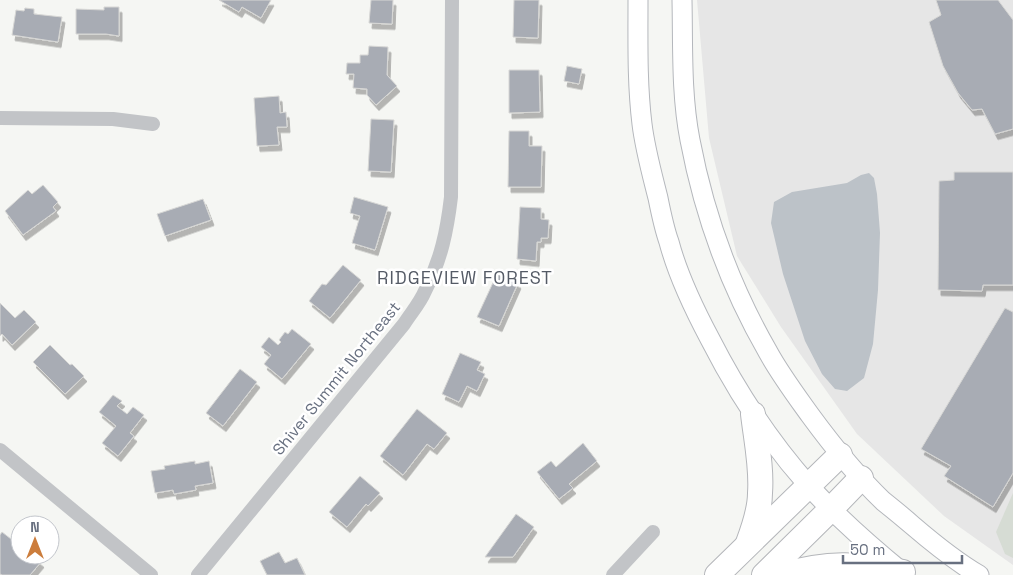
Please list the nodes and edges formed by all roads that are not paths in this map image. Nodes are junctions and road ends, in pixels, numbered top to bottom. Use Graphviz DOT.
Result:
graph roads {
  1 [pos="452,0"];
  2 [pos="638,0"];
  3 [pos="682,0"];
  4 [pos="0,118"];
  5 [pos="152,124"];
  6 [pos="753,414"];
  7 [pos="0,450"];
  8 [pos="840,455"];
  9 [pos="861,478"];
  10 [pos="809,486"];
  11 [pos="832,509"];
  12 [pos="653,532"];
  13 [pos="748,545"];
  14 [pos="971,571"];
  15 [pos="904,574"];
  16 [pos="151,575"];
  17 [pos="198,575"];
  18 [pos="613,575"];
  19 [pos="717,575"];
  20 [pos="764,575"];
  21 [pos="782,575"];
  1 -- 17 [label="street, Shiver Summit Northeast"];
  2 -- 6 [label="main road"];
  3 -- 8 [label="main road"];
  4 -- 5 [label="street"];
  6 -- 10 [label="main road"];
  6 -- 13 [label="highway"];
  7 -- 16 [label="street"];
  8 -- 9 [label="main road"];
  8 -- 10 [label="highway"];
  9 -- 11 [label="highway"];
  9 -- 14 [label="main road"];
  10 -- 11 [label="main road"];
  10 -- 13 [label="highway"];
  11 -- 15 [label="main road"];
  11 -- 20 [label="highway"];
  12 -- 18 [label="street"];
  13 -- 19 [label="highway"];
  15 -- 21 [label="highway"];
}
